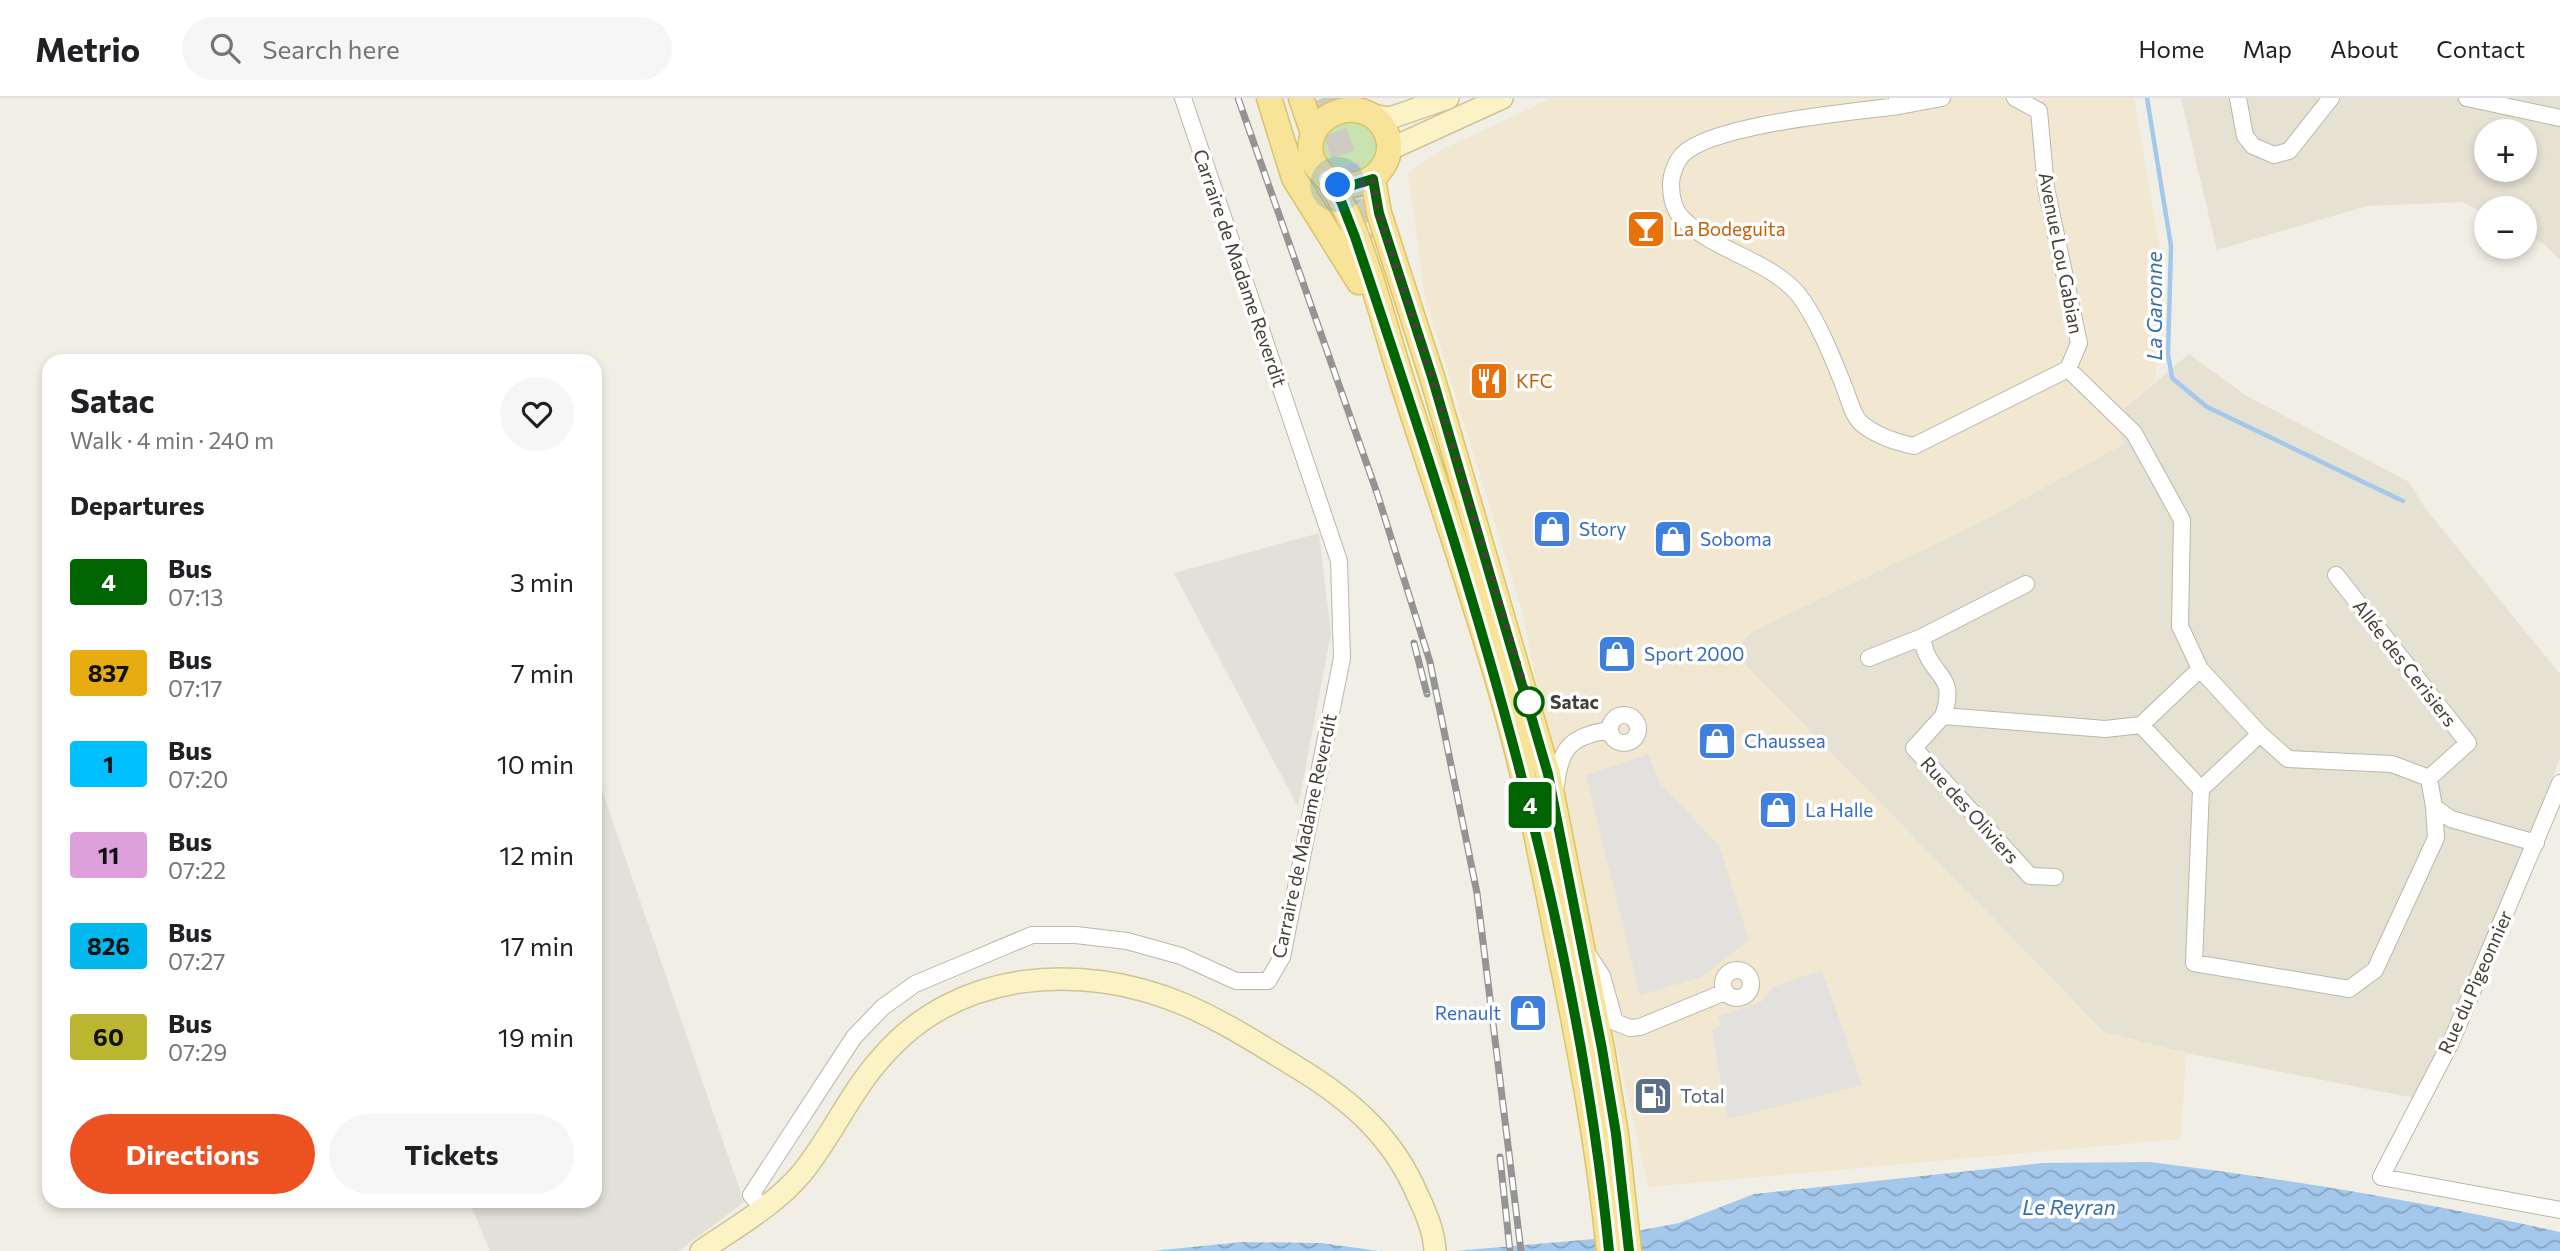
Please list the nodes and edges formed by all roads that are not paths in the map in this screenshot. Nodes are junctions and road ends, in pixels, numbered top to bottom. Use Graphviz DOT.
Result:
graph roads {
  1 [pos="1183,98"];
  2 [pos="1269,98"];
  3 [pos="1301,98"];
  4 [pos="1448,98"];
  5 [pos="1502,98"];
  6 [pos="1942,98"];
  7 [pos="2015,98"];
  8 [pos="2238,98"];
  9 [pos="2331,98"];
  10 [pos="2467,98"];
  11 [pos="1898,102"];
  12 [pos="1354,107"];
  13 [pos="2560,118"];
  14 [pos="1313,133"];
  15 [pos="1388,149"];
  16 [pos="1327,179"];
  17 [pos="1373,179"];
  18 [pos="1373,238"];
  19 [pos="2068,369"];
  20 [pos="1410,408"];
  21 [pos="2336,575"];
  22 [pos="2026,584"];
  23 [pos="1922,637"];
  24 [pos="1869,658"];
  25 [pos="2200,669"];
  26 [pos="1943,716"];
  27 [pos="2141,725"];
  28 [pos="1610,730"];
  29 [pos="2260,734"];
  30 [pos="2429,778"];
  31 [pos="2560,783"];
  32 [pos="2201,789"];
  33 [pos="2434,807"];
  34 [pos="1553,809"];
  35 [pos="2536,843"];
  36 [pos="2055,877"];
  37 [pos="1583,946"];
  38 [pos="1726,992"];
  39 [pos="764,1208"];
  40 [pos="2560,1210"];
  41 [pos="1617,1230"];
  42 [pos="1435,1247"];
  43 [pos="701,1251"];
  44 [pos="1629,1251"];
  1 -- 39 [label="street, Carraire de Madame Reverdit"];
  2 -- 20 [label="main road"];
  3 -- 14 [label="main road"];
  4 -- 12 [label="main road"];
  5 -- 15 [label="main road"];
  6 -- 11 [label="street"];
  7 -- 19 [label="street, Avenue Lou Gabian"];
  8 -- 9 [label="street"];
  10 -- 13 [label="street"];
  11 -- 19 [label="street"];
  12 -- 14 [label="main road"];
  12 -- 15 [label="main road"];
  14 -- 16 [label="main road"];
  15 -- 17 [label="main road"];
  16 -- 17 [label="main road"];
  16 -- 20 [label="main road"];
  17 -- 34 [label="main road"];
  18 -- 34 [label="main road"];
  19 -- 25 [label="street"];
  20 -- 41 [label="main road"];
  21 -- 30 [label="street, Allée des Cerisiers"];
  22 -- 23 [label="street"];
  23 -- 24 [label="street"];
  23 -- 26 [label="street"];
  25 -- 27 [label="street"];
  25 -- 29 [label="street"];
  26 -- 27 [label="street"];
  26 -- 36 [label="street, Rue des Oliviers"];
  27 -- 32 [label="street"];
  28 -- 34 [label="street"];
  29 -- 30 [label="street"];
  29 -- 32 [label="street"];
  30 -- 33 [label="street"];
  31 -- 35 [label="street, Rue du Pigeonnier"];
  32 -- 33 [label="street"];
  33 -- 35 [label="street"];
  34 -- 37 [label="main road"];
  35 -- 40 [label="street, Rue du Pigeonnier"];
  37 -- 38 [label="street"];
  37 -- 41 [label="main road"];
  39 -- 42 [label="main road"];
  39 -- 43 [label="main road"];
  41 -- 44 [label="main road"];
}
